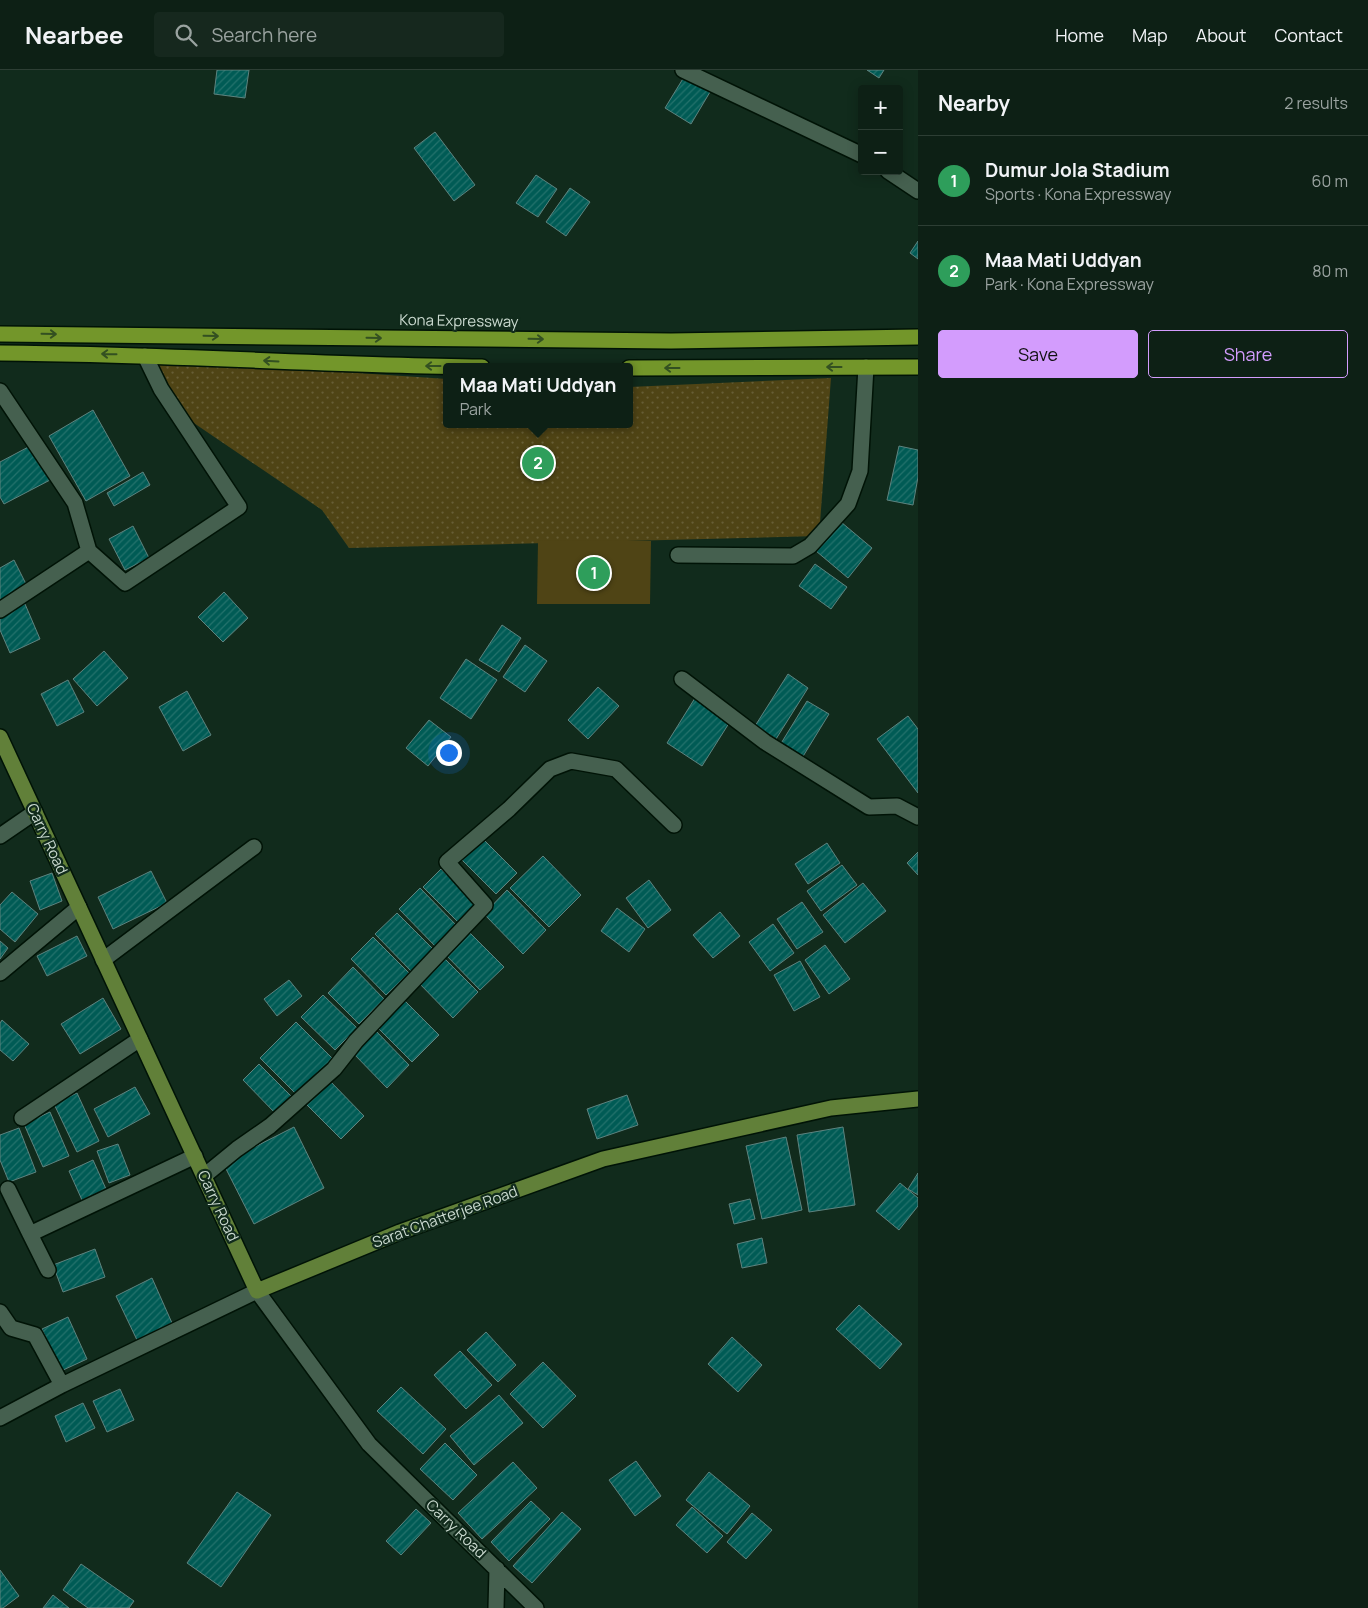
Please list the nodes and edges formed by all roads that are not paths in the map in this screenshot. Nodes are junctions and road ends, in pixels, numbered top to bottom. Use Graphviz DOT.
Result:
graph roads {
  1 [pos="683,70"];
  2 [pos="858,153"];
  3 [pos="894,175"];
  4 [pos="918,191"];
  5 [pos="0,334"];
  6 [pos="918,337"];
  7 [pos="0,353"];
  8 [pos="145,356"];
  9 [pos="443,367"];
  10 [pos="866,367"];
  11 [pos="918,367"];
  12 [pos="633,368"];
  13 [pos="0,391"];
  14 [pos="89,550"];
  15 [pos="678,555"];
  16 [pos="0,610"];
  17 [pos="682,678"];
  18 [pos="0,738"];
  19 [pos="35,812"];
  20 [pos="918,817"];
  21 [pos="674,825"];
  22 [pos="0,836"];
  23 [pos="254,847"];
  24 [pos="79,907"];
  25 [pos="103,960"];
  26 [pos="0,973"];
  27 [pos="140,1039"];
  28 [pos="918,1099"];
  29 [pos="22,1118"];
  30 [pos="194,1156"];
  31 [pos="204,1176"];
  32 [pos="8,1189"];
  33 [pos="30,1234"];
  34 [pos="48,1270"];
  35 [pos="257,1291"];
  36 [pos="0,1312"];
  37 [pos="62,1385"];
  38 [pos="0,1418"];
  39 [pos="497,1569"];
  40 [pos="496,1608"];
  41 [pos="536,1608"];
  1 -- 2 [label="street"];
  3 -- 4 [label="street"];
  5 -- 6 [label="highway, Kona Expressway, one-way"];
  8 -- 7 [label="highway, one-way"];
  9 -- 8 [label="highway, one-way"];
  8 -- 14 [label="street"];
  10 -- 11 [label="highway"];
  10 -- 12 [label="highway, one-way"];
  10 -- 15 [label="street"];
  13 -- 14 [label="street"];
  14 -- 16 [label="street"];
  17 -- 20 [label="street"];
  18 -- 19 [label="main road, Carry Road"];
  19 -- 22 [label="street"];
  19 -- 24 [label="main road, Carry Road"];
  21 -- 31 [label="street"];
  23 -- 25 [label="street"];
  24 -- 25 [label="main road, Carry Road"];
  24 -- 26 [label="street"];
  25 -- 27 [label="main road, Carry Road"];
  27 -- 29 [label="street"];
  27 -- 30 [label="main road, Carry Road"];
  28 -- 35 [label="main road, Sarat Chatterjee Road"];
  30 -- 31 [label="main road, Carry Road"];
  30 -- 33 [label="street"];
  31 -- 35 [label="main road, Carry Road"];
  32 -- 33 [label="street"];
  33 -- 34 [label="street"];
  35 -- 37 [label="street, Sarat Chatterjee Road"];
  35 -- 39 [label="street, Carry Road"];
  36 -- 37 [label="street"];
  37 -- 38 [label="street, Sarat Chatterjee Road"];
  39 -- 40 [label="street"];
  39 -- 41 [label="street, Carry Road"];
}
